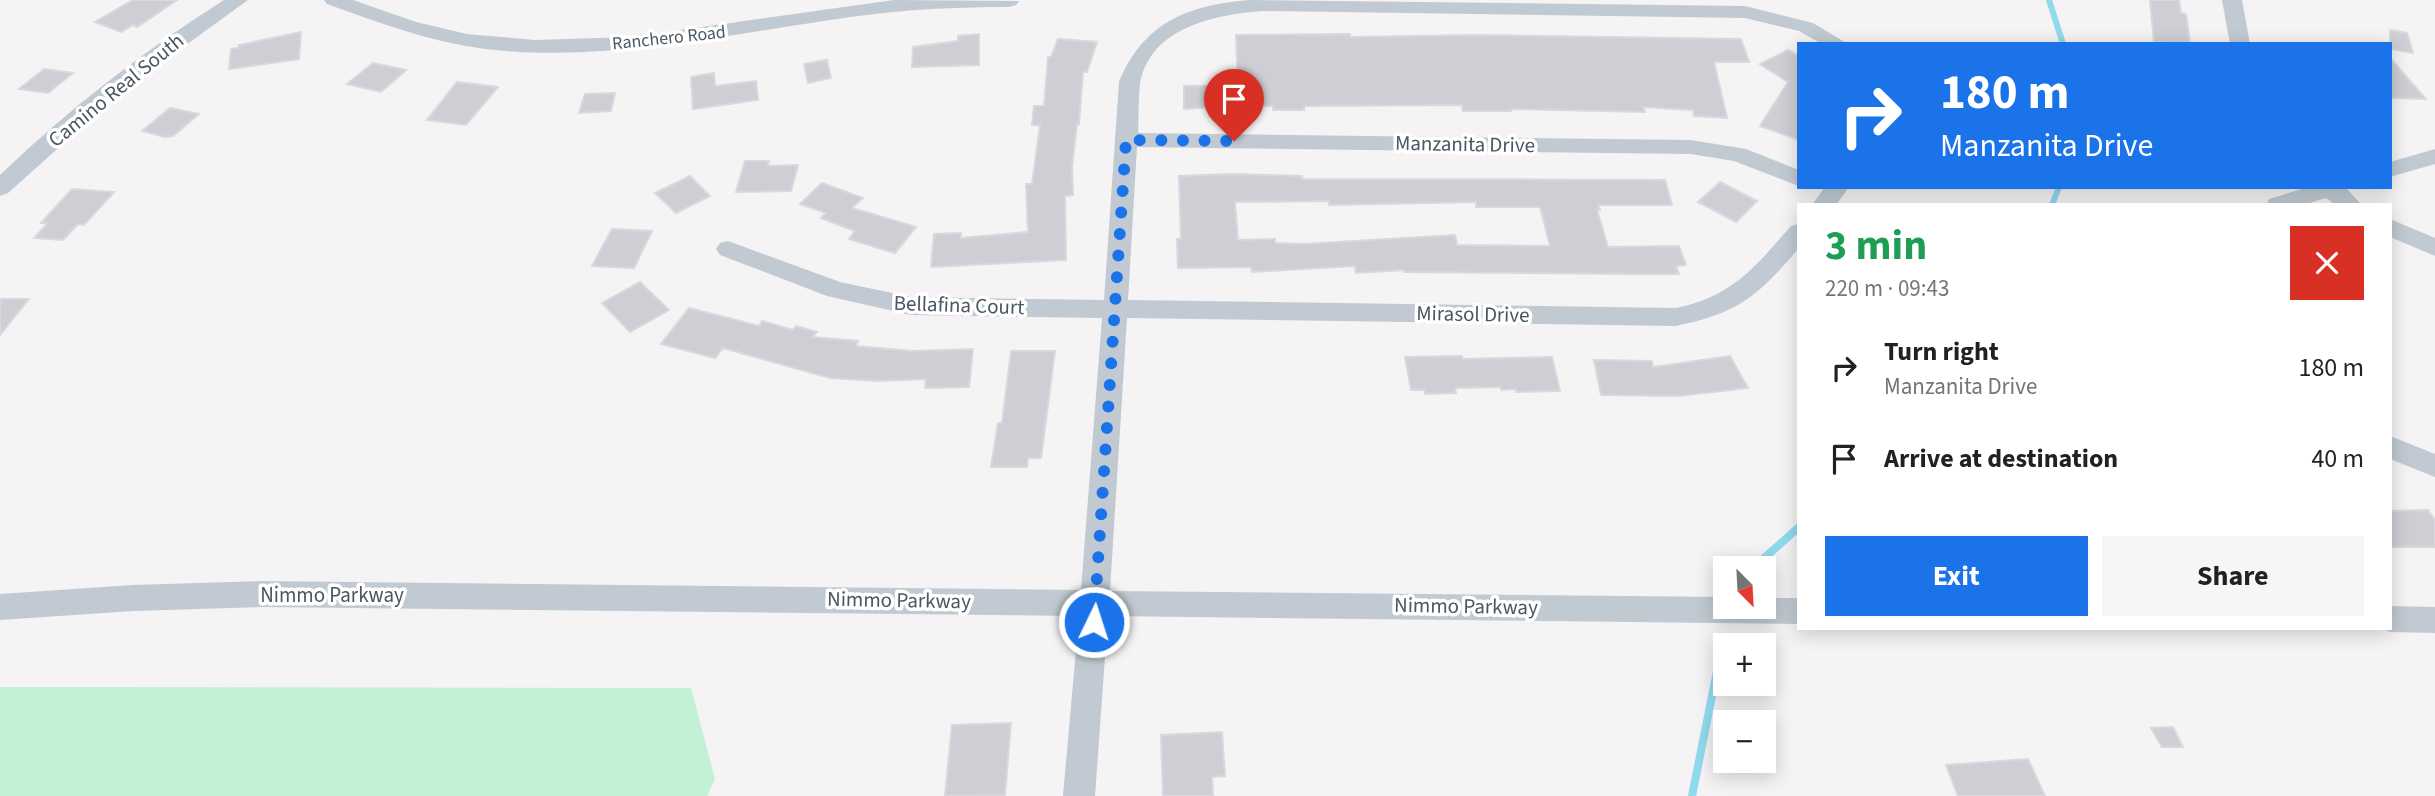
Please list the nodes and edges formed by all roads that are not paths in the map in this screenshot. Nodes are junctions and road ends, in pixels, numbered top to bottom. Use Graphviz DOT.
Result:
graph roads {
  1 [pos="238,0"];
  2 [pos="334,0"];
  3 [pos="2232,0"];
  4 [pos="1009,2"];
  5 [pos="870,4"];
  6 [pos="1834,42"];
  7 [pos="2240,42"];
  8 [pos="1126,140"];
  9 [pos="2435,156"];
  10 [pos="2392,169"];
  11 [pos="1797,177"];
  12 [pos="0,188"];
  13 [pos="2327,189"];
  14 [pos="2331,189"];
  15 [pos="2283,203"];
  16 [pos="2349,203"];
  17 [pos="2392,228"];
  18 [pos="1797,234"];
  19 [pos="2435,248"];
  20 [pos="728,249"];
  21 [pos="1115,309"];
  22 [pos="2392,448"];
  23 [pos="2435,466"];
  24 [pos="1095,602"];
  25 [pos="0,607"];
  26 [pos="1797,611"];
  27 [pos="2392,620"];
  28 [pos="2435,620"];
  29 [pos="1079,796"];
  1 -- 12 [label="street, Camino Real South"];
  2 -- 5 [label="street, Ranchero Road"];
  3 -- 7 [label="street"];
  4 -- 5 [label="street, Ranchero Road"];
  6 -- 8 [label="street"];
  8 -- 11 [label="street, Manzanita Drive"];
  8 -- 21 [label="street"];
  9 -- 10 [label="street"];
  13 -- 15 [label="street"];
  14 -- 16 [label="street"];
  17 -- 19 [label="street"];
  18 -- 21 [label="street, Mirasol Drive"];
  20 -- 21 [label="street, Bellafina Court"];
  21 -- 24 [label="street"];
  22 -- 23 [label="street"];
  24 -- 25 [label="street, Nimmo Parkway"];
  24 -- 26 [label="street, Nimmo Parkway"];
  24 -- 29 [label="street"];
  27 -- 28 [label="street"];
}
